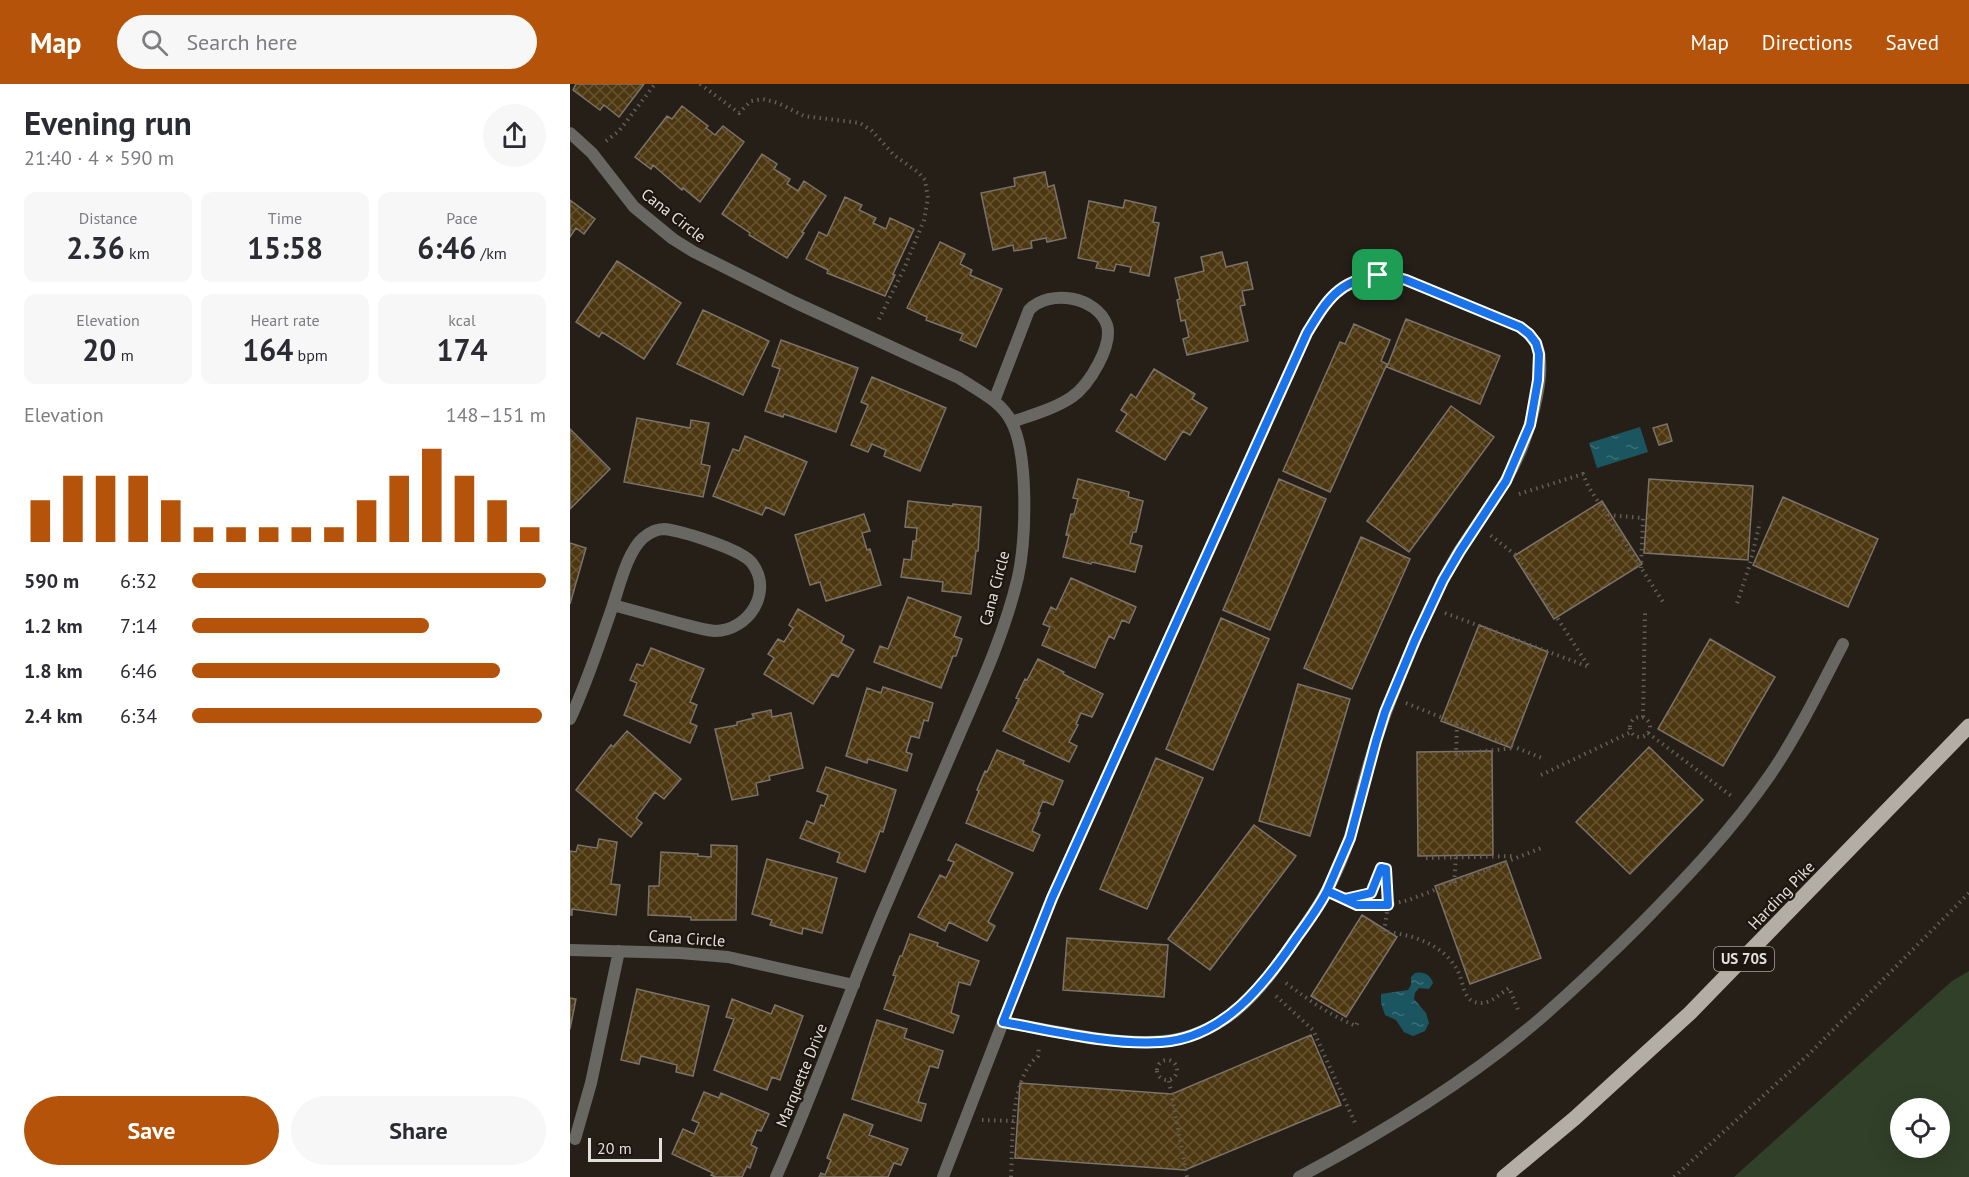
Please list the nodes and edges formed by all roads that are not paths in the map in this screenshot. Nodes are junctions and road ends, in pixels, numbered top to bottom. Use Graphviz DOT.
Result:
graph roads {
  1 [pos="570,133"];
  2 [pos="994,401"];
  3 [pos="1012,422"];
  4 [pos="613,605"];
  5 [pos="1843,644"];
  6 [pos="570,719"];
  7 [pos="1969,726"];
  8 [pos="570,950"];
  9 [pos="619,951"];
  10 [pos="854,985"];
  11 [pos="1003,1022"];
  12 [pos="574,1138"];
  13 [pos="776,1177"];
  14 [pos="943,1177"];
  15 [pos="1299,1177"];
  16 [pos="1504,1177"];
  1 -- 2 [label="street, Cana Circle"];
  2 -- 3 [label="street, Cana Circle"];
  2 -- 3 [label="street"];
  3 -- 10 [label="street, Cana Circle"];
  4 -- 4 [label="street"];
  4 -- 6 [label="street"];
  5 -- 15 [label="street"];
  7 -- 16 [label="main road, Harding Pike / US 70S"];
  8 -- 9 [label="street, Cana Circle"];
  9 -- 10 [label="street, Cana Circle"];
  9 -- 12 [label="street"];
  10 -- 13 [label="street, Marquette Drive"];
  11 -- 11 [label="street"];
  11 -- 14 [label="street"];
}
